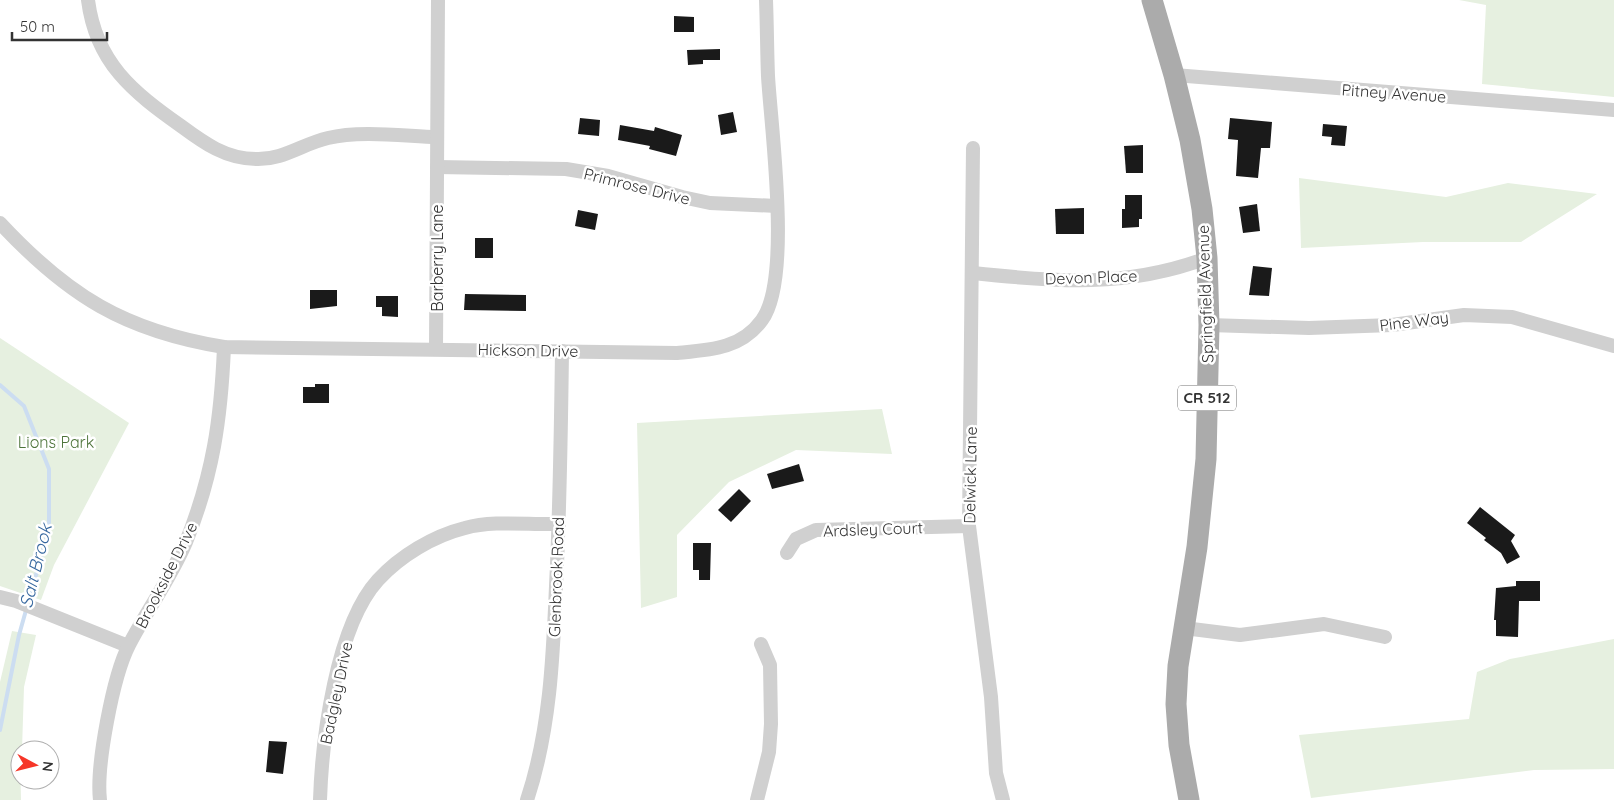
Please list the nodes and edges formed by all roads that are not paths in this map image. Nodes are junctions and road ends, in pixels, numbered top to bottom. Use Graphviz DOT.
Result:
graph roads {
  1 [pos="88,0"];
  2 [pos="438,0"];
  3 [pos="766,0"];
  4 [pos="1152,0"];
  5 [pos="1174,76"];
  6 [pos="1614,110"];
  7 [pos="437,137"];
  8 [pos="973,148"];
  9 [pos="437,167"];
  10 [pos="777,206"];
  11 [pos="0,223"];
  12 [pos="1207,258"];
  13 [pos="973,273"];
  14 [pos="1209,325"];
  15 [pos="1614,346"];
  16 [pos="224,347"];
  17 [pos="436,349"];
  18 [pos="562,351"];
  19 [pos="559,524"];
  20 [pos="969,526"];
  21 [pos="786,553"];
  22 [pos="0,597"];
  23 [pos="1184,628"];
  24 [pos="1385,637"];
  25 [pos="761,644"];
  26 [pos="128,646"];
  27 [pos="100,800"];
  28 [pos="320,800"];
  29 [pos="527,800"];
  30 [pos="757,800"];
  31 [pos="1002,800"];
  32 [pos="1189,800"];
  1 -- 7 [label="street"];
  2 -- 7 [label="street"];
  3 -- 10 [label="street, Hickson Drive"];
  4 -- 5 [label="main road, Springfield Avenue / CR 512"];
  5 -- 6 [label="street, Pitney Avenue"];
  5 -- 12 [label="main road, Springfield Avenue / CR 512"];
  7 -- 9 [label="street, Barberry Lane"];
  8 -- 13 [label="street, Delwick Lane"];
  9 -- 10 [label="street, Primrose Drive"];
  9 -- 17 [label="street, Barberry Lane"];
  10 -- 18 [label="street, Hickson Drive"];
  11 -- 16 [label="street, Hickson Drive"];
  12 -- 13 [label="street, Devon Place"];
  12 -- 14 [label="main road, Springfield Avenue / CR 512"];
  13 -- 20 [label="street, Delwick Lane"];
  14 -- 15 [label="street, Pine Way"];
  14 -- 23 [label="main road, Springfield Avenue / CR 512"];
  16 -- 17 [label="street, Hickson Drive"];
  16 -- 26 [label="street, Brookside Drive"];
  17 -- 18 [label="street, Hickson Drive"];
  18 -- 19 [label="street, Glenbrook Road"];
  19 -- 28 [label="street, Badgley Drive"];
  19 -- 29 [label="street, Glenbrook Road"];
  20 -- 21 [label="street, Ardsley Court"];
  20 -- 31 [label="street, Delwick Lane"];
  22 -- 26 [label="street"];
  23 -- 24 [label="street"];
  23 -- 32 [label="main road, Springfield Avenue / CR 512"];
  25 -- 30 [label="street"];
  26 -- 27 [label="street, Brookside Drive"];
}
